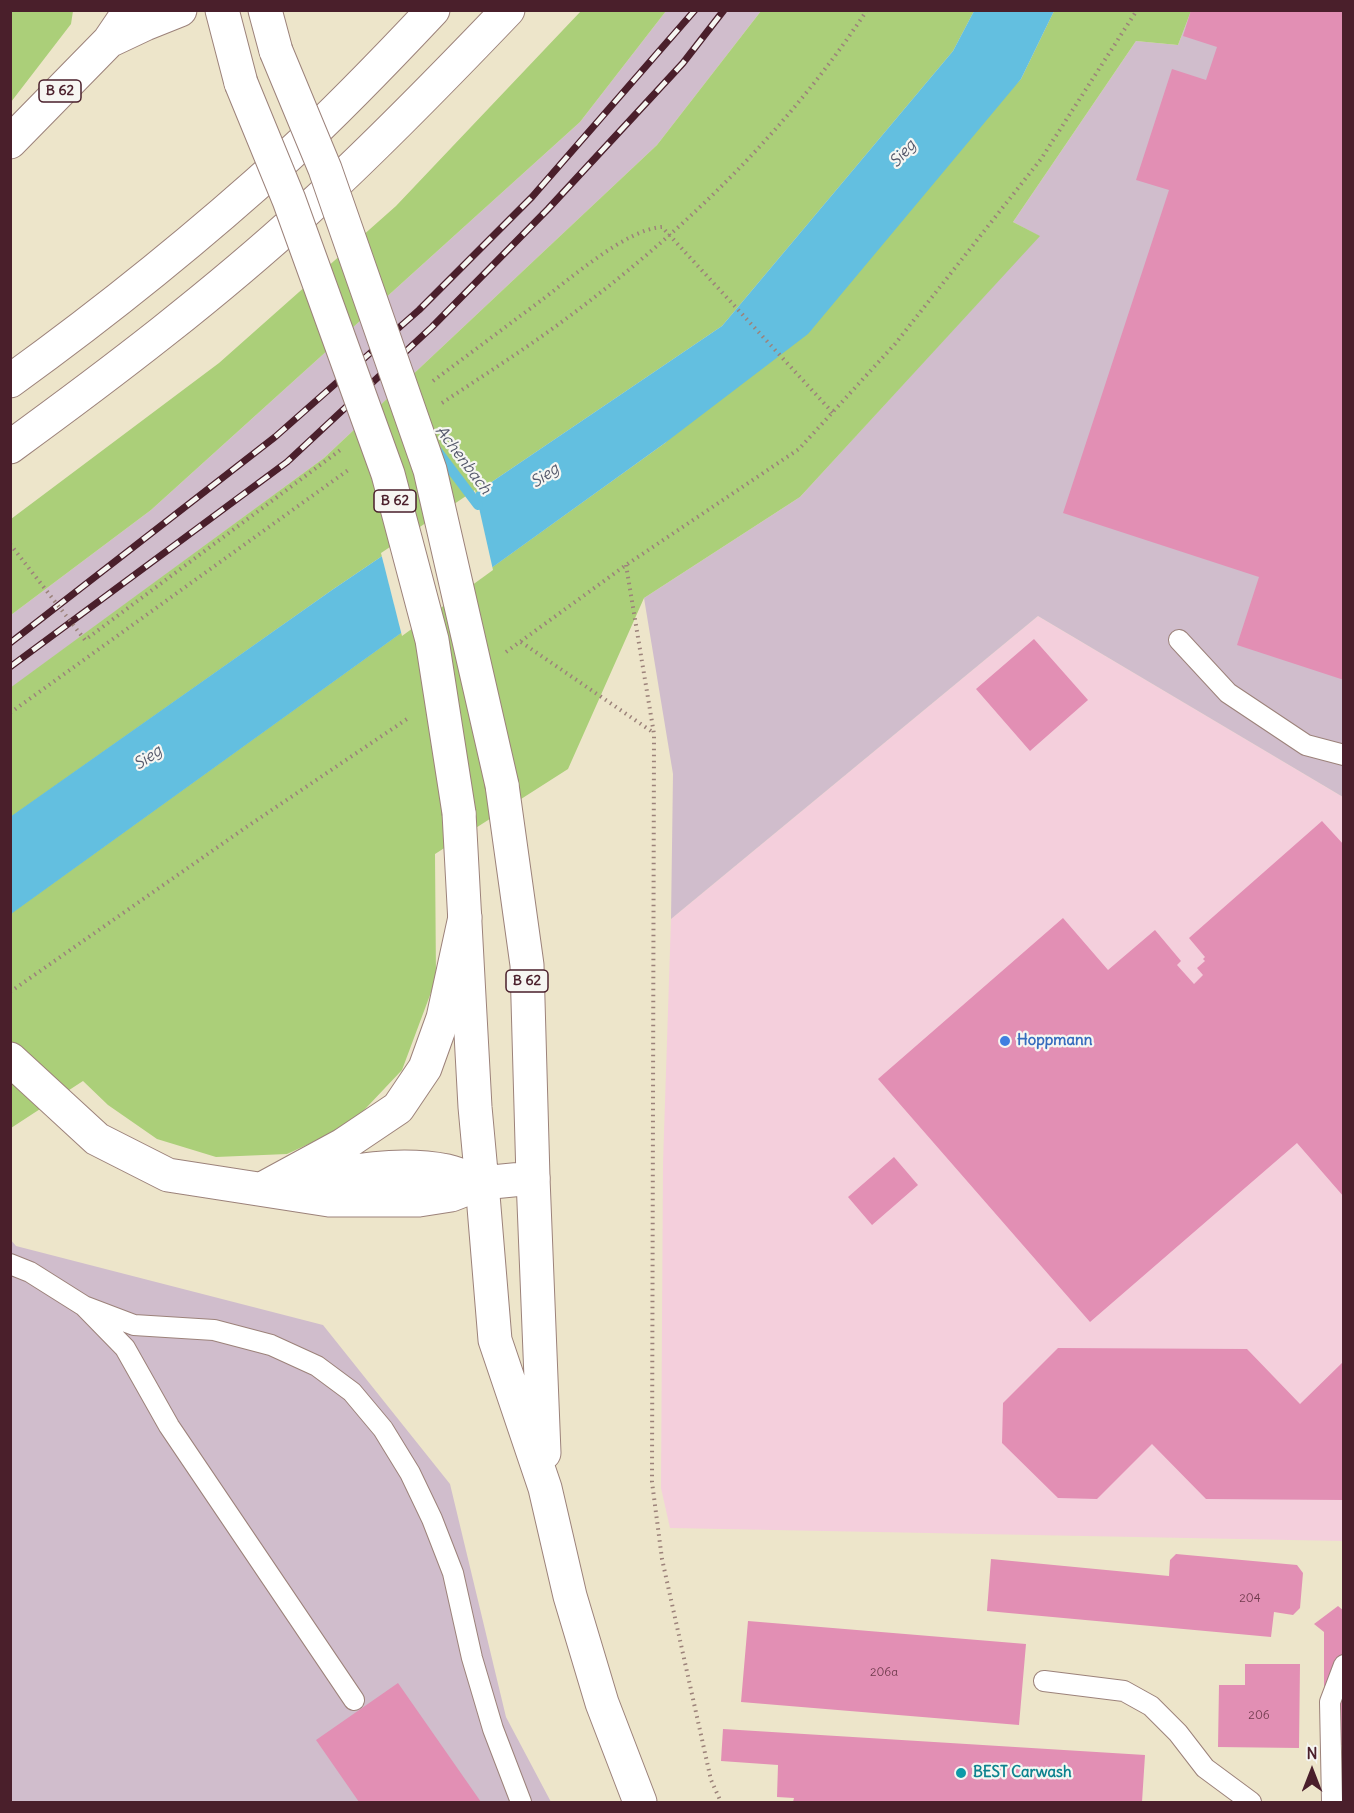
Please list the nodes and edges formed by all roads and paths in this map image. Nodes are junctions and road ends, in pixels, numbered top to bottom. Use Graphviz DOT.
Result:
graph roads {
  1 [pos="130,10"];
  2 [pos="180,10"];
  3 [pos="222,10"];
  4 [pos="265,10"];
  5 [pos="433,10"];
  6 [pos="508,10"];
  7 [pos="867,10"];
  8 [pos="1137,10"];
  9 [pos="109,40"];
  10 [pos="10,142"];
  11 [pos="670,235"];
  12 [pos="10,381"];
  13 [pos="426,386"];
  14 [pos="433,409"];
  15 [pos="833,414"];
  16 [pos="350,443"];
  17 [pos="10,447"];
  18 [pos="358,463"];
  19 [pos="10,543"];
  20 [pos="626,565"];
  21 [pos="1179,640"];
  22 [pos="521,642"];
  23 [pos="501,655"];
  24 [pos="10,713"];
  25 [pos="412,715"];
  26 [pos="654,734"];
  27 [pos="1344,755"];
  28 [pos="465,917"];
  29 [pos="10,992"];
  30 [pos="22,1070"];
  31 [pos="533,1178"];
  32 [pos="482,1184"];
  33 [pos="262,1188"];
  34 [pos="10,1264"];
  35 [pos="84,1306"];
  36 [pos="545,1488"];
  37 [pos="1344,1665"];
  38 [pos="1044,1681"];
  39 [pos="354,1700"];
  40 [pos="521,1803"];
  41 [pos="640,1803"];
  42 [pos="721,1803"];
  43 [pos="1251,1803"];
  44 [pos="1332,1803"];
  1 -- 9 [label="main road, B 62"];
  2 -- 9 [label="main road, B 62"];
  3 -- 28 [label="main road, B 62, bridge"];
  4 -- 31 [label="main road, B 62, bridge"];
  5 -- 12 [label="main road"];
  6 -- 17 [label="main road"];
  7 -- 11 [label="path"];
  8 -- 15 [label="path"];
  9 -- 10 [label="main road, B 62"];
  11 -- 13 [label="path, bridge"];
  11 -- 14 [label="path"];
  11 -- 15 [label="path"];
  15 -- 20 [label="path"];
  16 -- 19 [label="path, bridge"];
  18 -- 24 [label="path"];
  20 -- 22 [label="path"];
  20 -- 26 [label="path"];
  21 -- 27 [label="lane"];
  22 -- 23 [label="path"];
  22 -- 26 [label="path"];
  25 -- 29 [label="path"];
  26 -- 42 [label="path"];
  28 -- 32 [label="main road, B 62"];
  28 -- 33 [label="main road, B 62"];
  30 -- 33 [label="main road"];
  31 -- 32 [label="main road"];
  31 -- 36 [label="main road"];
  32 -- 33 [label="main road"];
  32 -- 36 [label="main road"];
  34 -- 35 [label="lane"];
  35 -- 39 [label="lane"];
  35 -- 40 [label="lane"];
  36 -- 41 [label="main road"];
  37 -- 44 [label="lane"];
  38 -- 43 [label="lane"];
}
